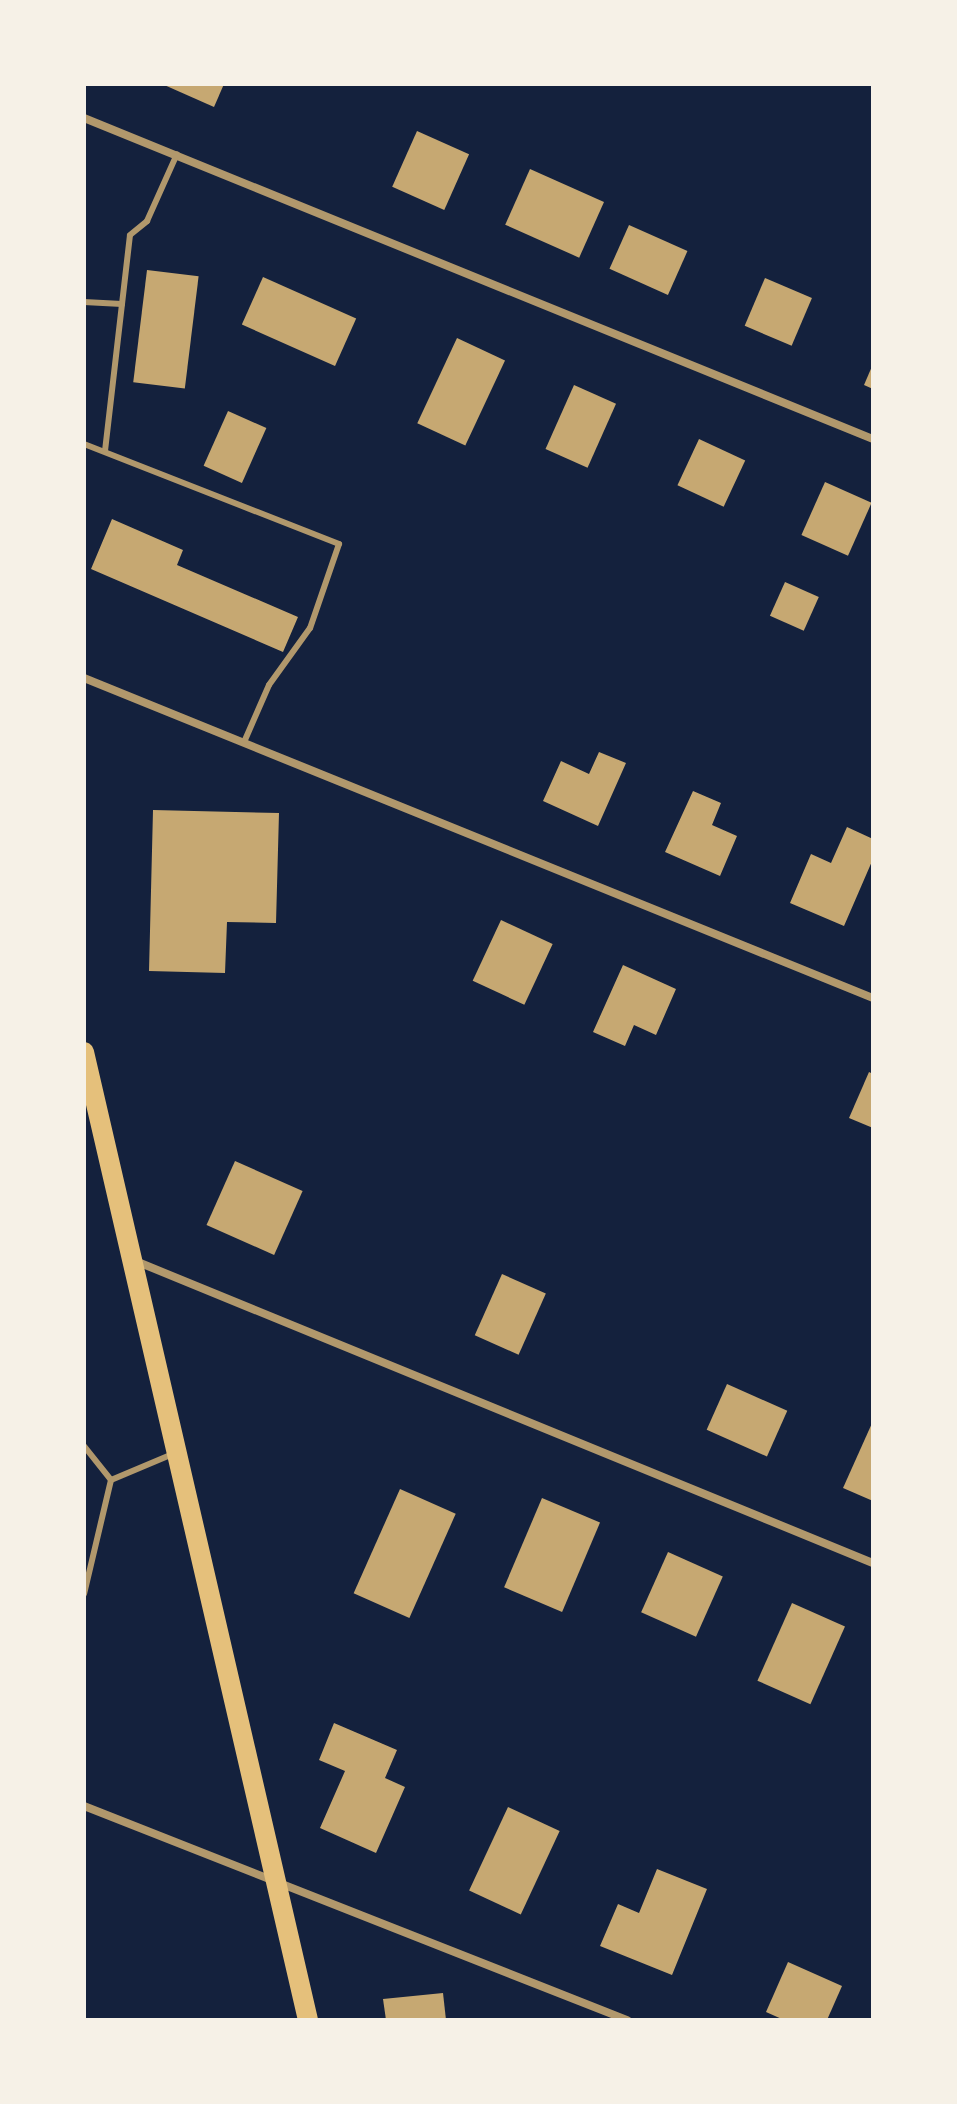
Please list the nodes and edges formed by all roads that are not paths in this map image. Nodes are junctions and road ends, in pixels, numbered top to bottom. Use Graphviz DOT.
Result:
graph roads {
  1 [pos="84,118"];
  2 [pos="177,154"];
  3 [pos="84,302"];
  4 [pos="122,304"];
  5 [pos="873,439"];
  6 [pos="84,444"];
  7 [pos="105,451"];
  8 [pos="84,678"];
  9 [pos="245,740"];
  10 [pos="873,998"];
  11 [pos="84,1052"];
  12 [pos="132,1260"];
  13 [pos="84,1446"];
  14 [pos="176,1452"];
  15 [pos="111,1480"];
  16 [pos="873,1563"];
  17 [pos="84,1594"];
  18 [pos="84,1806"];
  19 [pos="276,1881"];
  20 [pos="308,2020"];
  21 [pos="627,2020"];
  1 -- 2 [label="street"];
  2 -- 4 [label="lane"];
  2 -- 5 [label="street"];
  3 -- 4 [label="lane"];
  4 -- 7 [label="lane"];
  6 -- 7 [label="lane"];
  7 -- 9 [label="lane"];
  8 -- 9 [label="street"];
  9 -- 10 [label="street"];
  11 -- 12 [label="main road"];
  12 -- 14 [label="main road"];
  12 -- 16 [label="street"];
  13 -- 15 [label="lane"];
  14 -- 15 [label="lane"];
  14 -- 19 [label="main road"];
  15 -- 17 [label="lane"];
  18 -- 19 [label="street"];
  19 -- 20 [label="main road"];
  19 -- 21 [label="street"];
}
